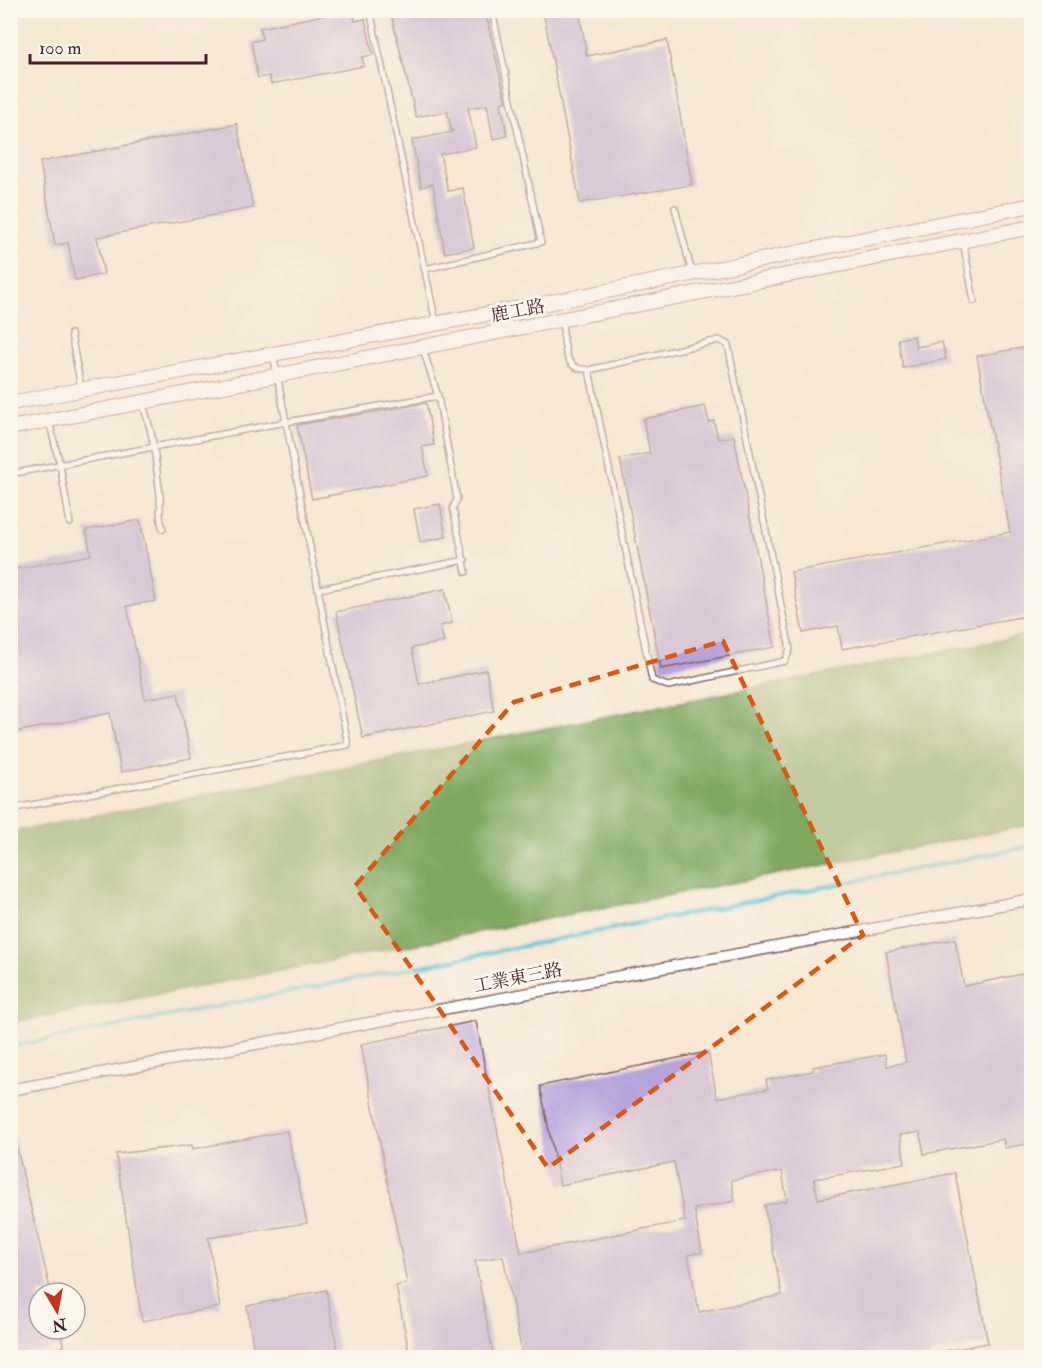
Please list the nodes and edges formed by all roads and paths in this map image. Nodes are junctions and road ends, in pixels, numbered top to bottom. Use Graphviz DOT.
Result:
graph roads {
  1 [pos="370,10"];
  2 [pos="492,10"];
  3 [pos="1032,205"];
  4 [pos="675,208"];
  5 [pos="1032,227"];
  6 [pos="963,241"];
  7 [pos="425,269"];
  8 [pos="692,273"];
  9 [pos="974,301"];
  10 [pos="562,320"];
  11 [pos="436,324"];
  12 [pos="71,334"];
  13 [pos="422,348"];
  14 [pos="273,352"];
  15 [pos="589,370"];
  16 [pos="276,376"];
  17 [pos="82,390"];
  18 [pos="438,396"];
  19 [pos="141,401"];
  20 [pos="10,403"];
  21 [pos="49,420"];
  22 [pos="286,422"];
  23 [pos="10,428"];
  24 [pos="155,447"];
  25 [pos="60,465"];
  26 [pos="10,474"];
  27 [pos="70,523"];
  28 [pos="163,529"];
  29 [pos="465,560"];
  30 [pos="466,572"];
  31 [pos="319,589"];
  32 [pos="10,809"];
  33 [pos="1032,899"];
  34 [pos="10,1090"];
  1 -- 7 [label="lane"];
  2 -- 7 [label="lane"];
  3 -- 8 [label="street, 鹿工路"];
  4 -- 8 [label="lane"];
  5 -- 6 [label="street, 鹿工路"];
  6 -- 9 [label="lane"];
  6 -- 10 [label="street, 鹿工路"];
  7 -- 11 [label="lane"];
  8 -- 11 [label="street, 鹿工路"];
  10 -- 13 [label="street, 鹿工路"];
  10 -- 15 [label="lane"];
  11 -- 14 [label="street, 鹿工路"];
  12 -- 17 [label="lane"];
  13 -- 16 [label="street, 鹿工路"];
  13 -- 18 [label="lane"];
  14 -- 16 [label="lane"];
  14 -- 17 [label="street, 鹿工路"];
  15 -- 15 [label="lane"];
  16 -- 19 [label="street, 鹿工路"];
  16 -- 22 [label="lane"];
  17 -- 20 [label="street, 鹿工路"];
  18 -- 22 [label="lane"];
  18 -- 29 [label="lane"];
  19 -- 21 [label="street, 鹿工路"];
  19 -- 24 [label="lane"];
  21 -- 23 [label="street, 鹿工路"];
  21 -- 25 [label="lane"];
  22 -- 24 [label="lane"];
  22 -- 31 [label="lane"];
  24 -- 25 [label="lane"];
  24 -- 28 [label="lane"];
  25 -- 26 [label="lane"];
  25 -- 27 [label="lane"];
  29 -- 30 [label="lane"];
  29 -- 31 [label="lane"];
  31 -- 32 [label="lane"];
  33 -- 34 [label="street, 工業東三路"];
}
